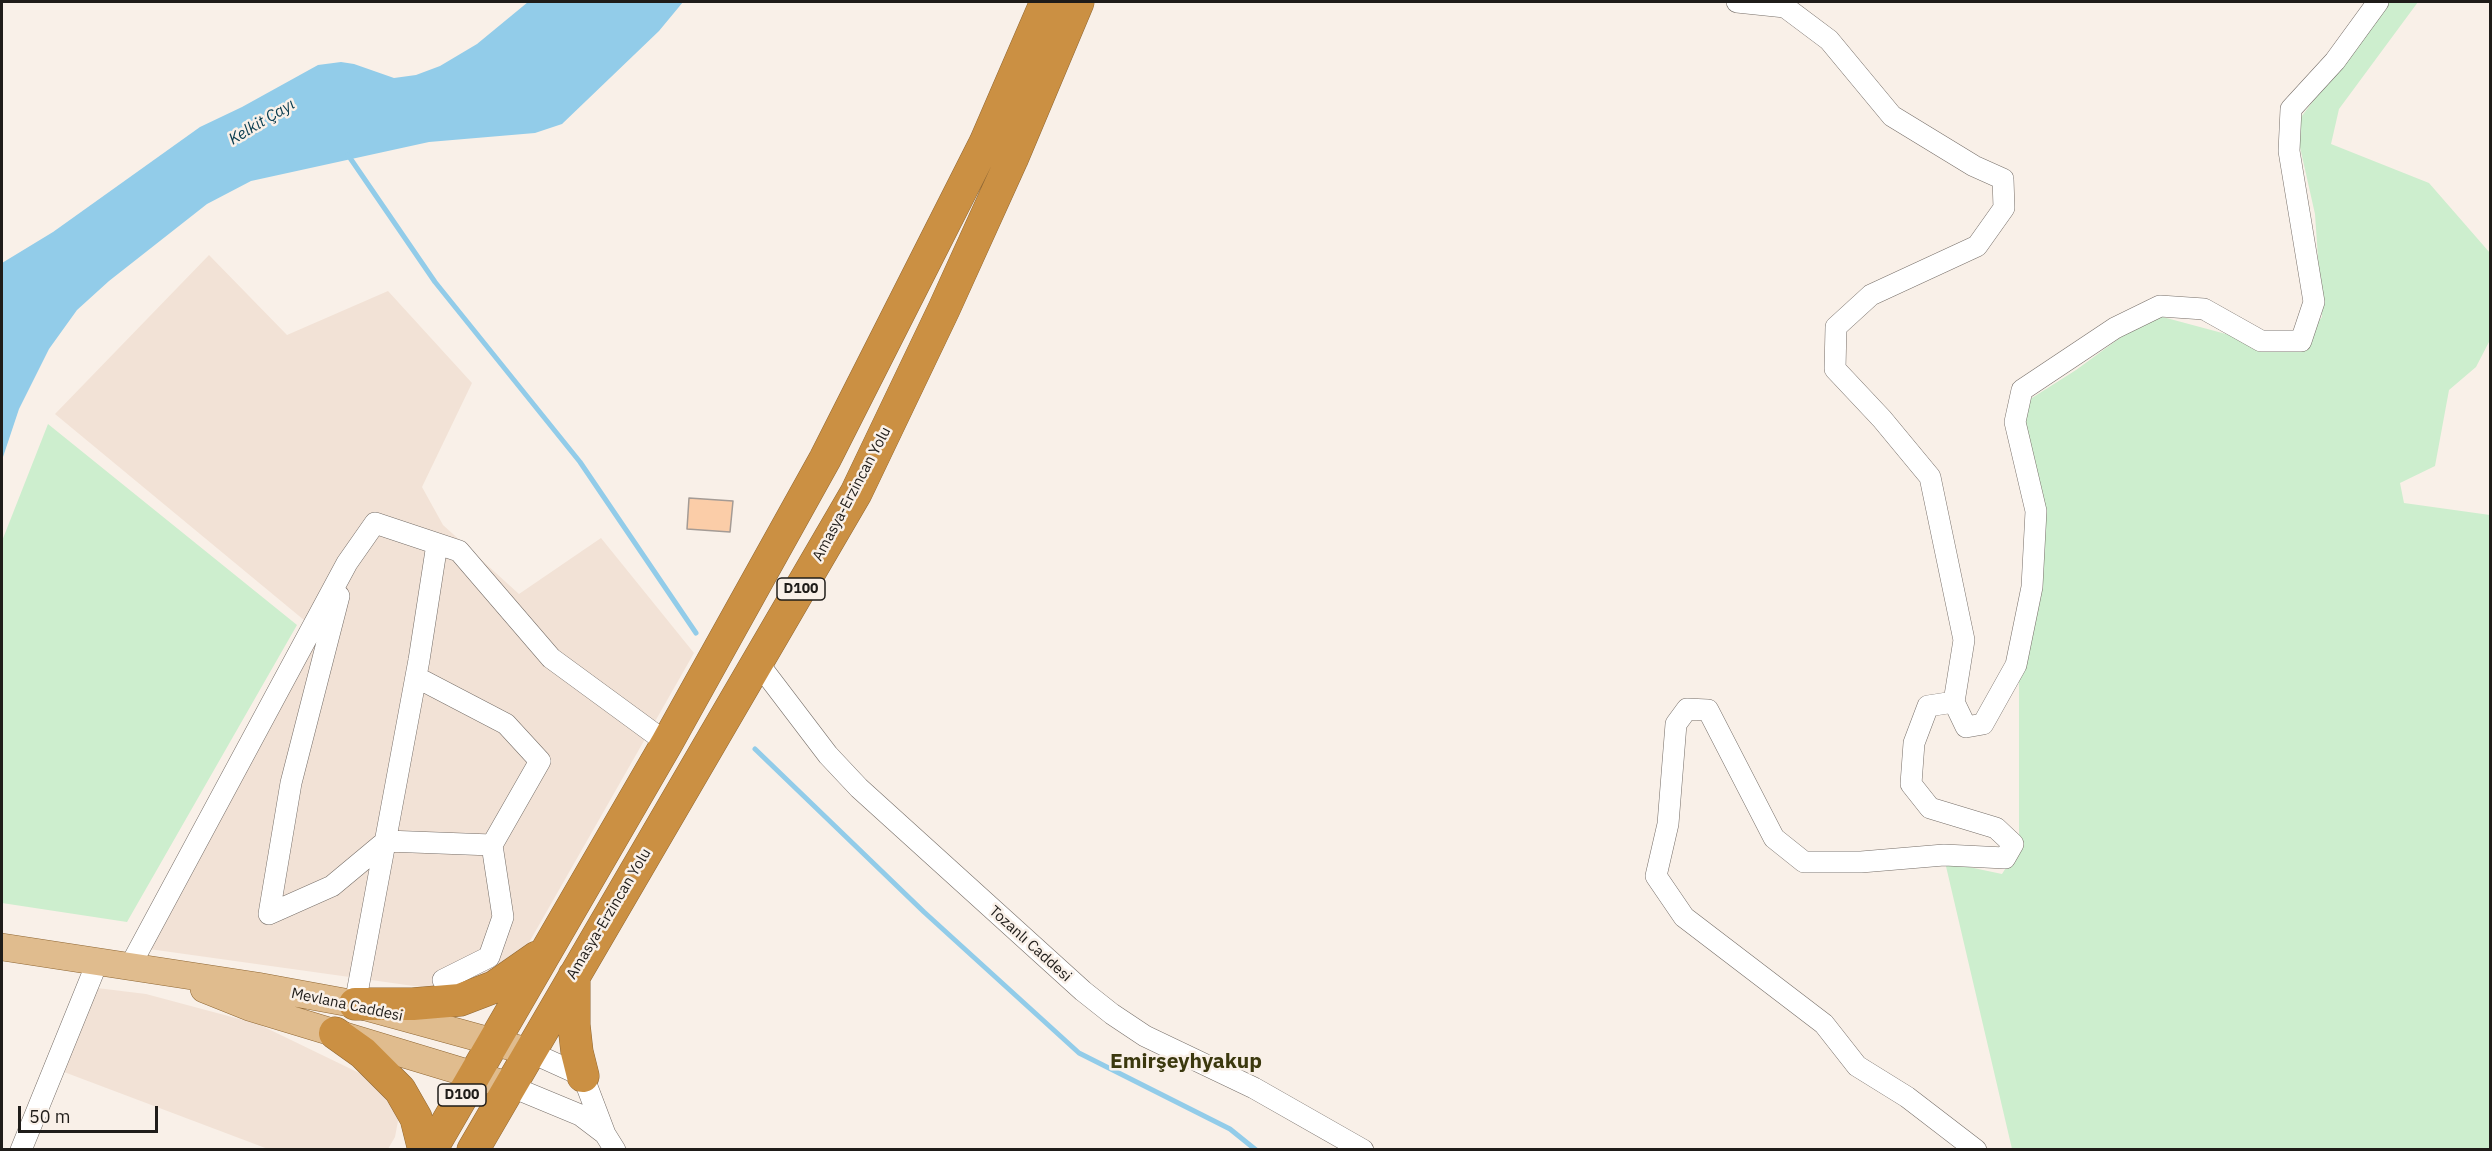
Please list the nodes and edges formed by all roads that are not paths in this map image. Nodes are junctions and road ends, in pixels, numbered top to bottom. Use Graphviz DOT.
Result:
graph roads {
  1 [pos="1046,2"];
  2 [pos="1078,2"];
  3 [pos="1737,2"];
  4 [pos="2378,2"];
  5 [pos="437,544"];
  6 [pos="347,563"];
  7 [pos="758,663"];
  8 [pos="416,677"];
  9 [pos="1954,702"];
  10 [pos="667,743"];
  11 [pos="386,841"];
  12 [pos="492,845"];
  13 [pos="2,947"];
  14 [pos="547,949"];
  15 [pos="97,963"];
  16 [pos="129,968"];
  17 [pos="161,973"];
  18 [pos="574,974"];
  19 [pos="443,980"];
  20 [pos="356,1004"];
  21 [pos="335,1033"];
  22 [pos="494,1041"];
  23 [pos="530,1052"];
  24 [pos="473,1076"];
  25 [pos="583,1076"];
  26 [pos="510,1086"];
  27 [pos="610,1142"];
  28 [pos="21,1149"];
  29 [pos="424,1149"];
  30 [pos="431,1149"];
  31 [pos="473,1149"];
  32 [pos="1363,1149"];
  33 [pos="1976,1149"];
  1 -- 10 [label="highway, D100"];
  2 -- 7 [label="highway, Amasya-Erzincan Yolu / D100"];
  3 -- 9 [label="street"];
  4 -- 9 [label="street"];
  5 -- 6 [label="street"];
  5 -- 8 [label="street"];
  5 -- 10 [label="street"];
  6 -- 11 [label="street"];
  6 -- 16 [label="street"];
  7 -- 18 [label="highway, Amasya-Erzincan Yolu / D100"];
  7 -- 32 [label="street, Tozanlı Caddesi"];
  8 -- 11 [label="street"];
  8 -- 12 [label="street"];
  9 -- 33 [label="street"];
  10 -- 14 [label="highway, D100"];
  11 -- 12 [label="street"];
  11 -- 20 [label="street"];
  12 -- 19 [label="street"];
  13 -- 15 [label="main road, Mevlana Caddesi"];
  14 -- 20 [label="highway"];
  14 -- 22 [label="highway, D100"];
  15 -- 16 [label="main road, Mevlana Caddesi"];
  15 -- 28 [label="street"];
  16 -- 17 [label="main road, Mevlana Caddesi"];
  17 -- 20 [label="main road, Mevlana Caddesi"];
  17 -- 21 [label="main road, Mevlana Caddesi"];
  18 -- 23 [label="highway, Amasya-Erzincan Yolu / D100"];
  18 -- 25 [label="highway"];
  20 -- 22 [label="main road, Mevlana Caddesi"];
  21 -- 24 [label="main road, Mevlana Caddesi"];
  21 -- 29 [label="highway"];
  22 -- 23 [label="main road, Mevlana Caddesi"];
  22 -- 24 [label="highway, D100"];
  23 -- 25 [label="street"];
  23 -- 26 [label="highway, Amasya-Erzincan Yolu / D100"];
  24 -- 26 [label="main road, Mevlana Caddesi"];
  24 -- 30 [label="highway, D100"];
  25 -- 27 [label="street"];
  26 -- 27 [label="street"];
  26 -- 31 [label="highway, Amasya-Erzincan Yolu / D100"];
}
